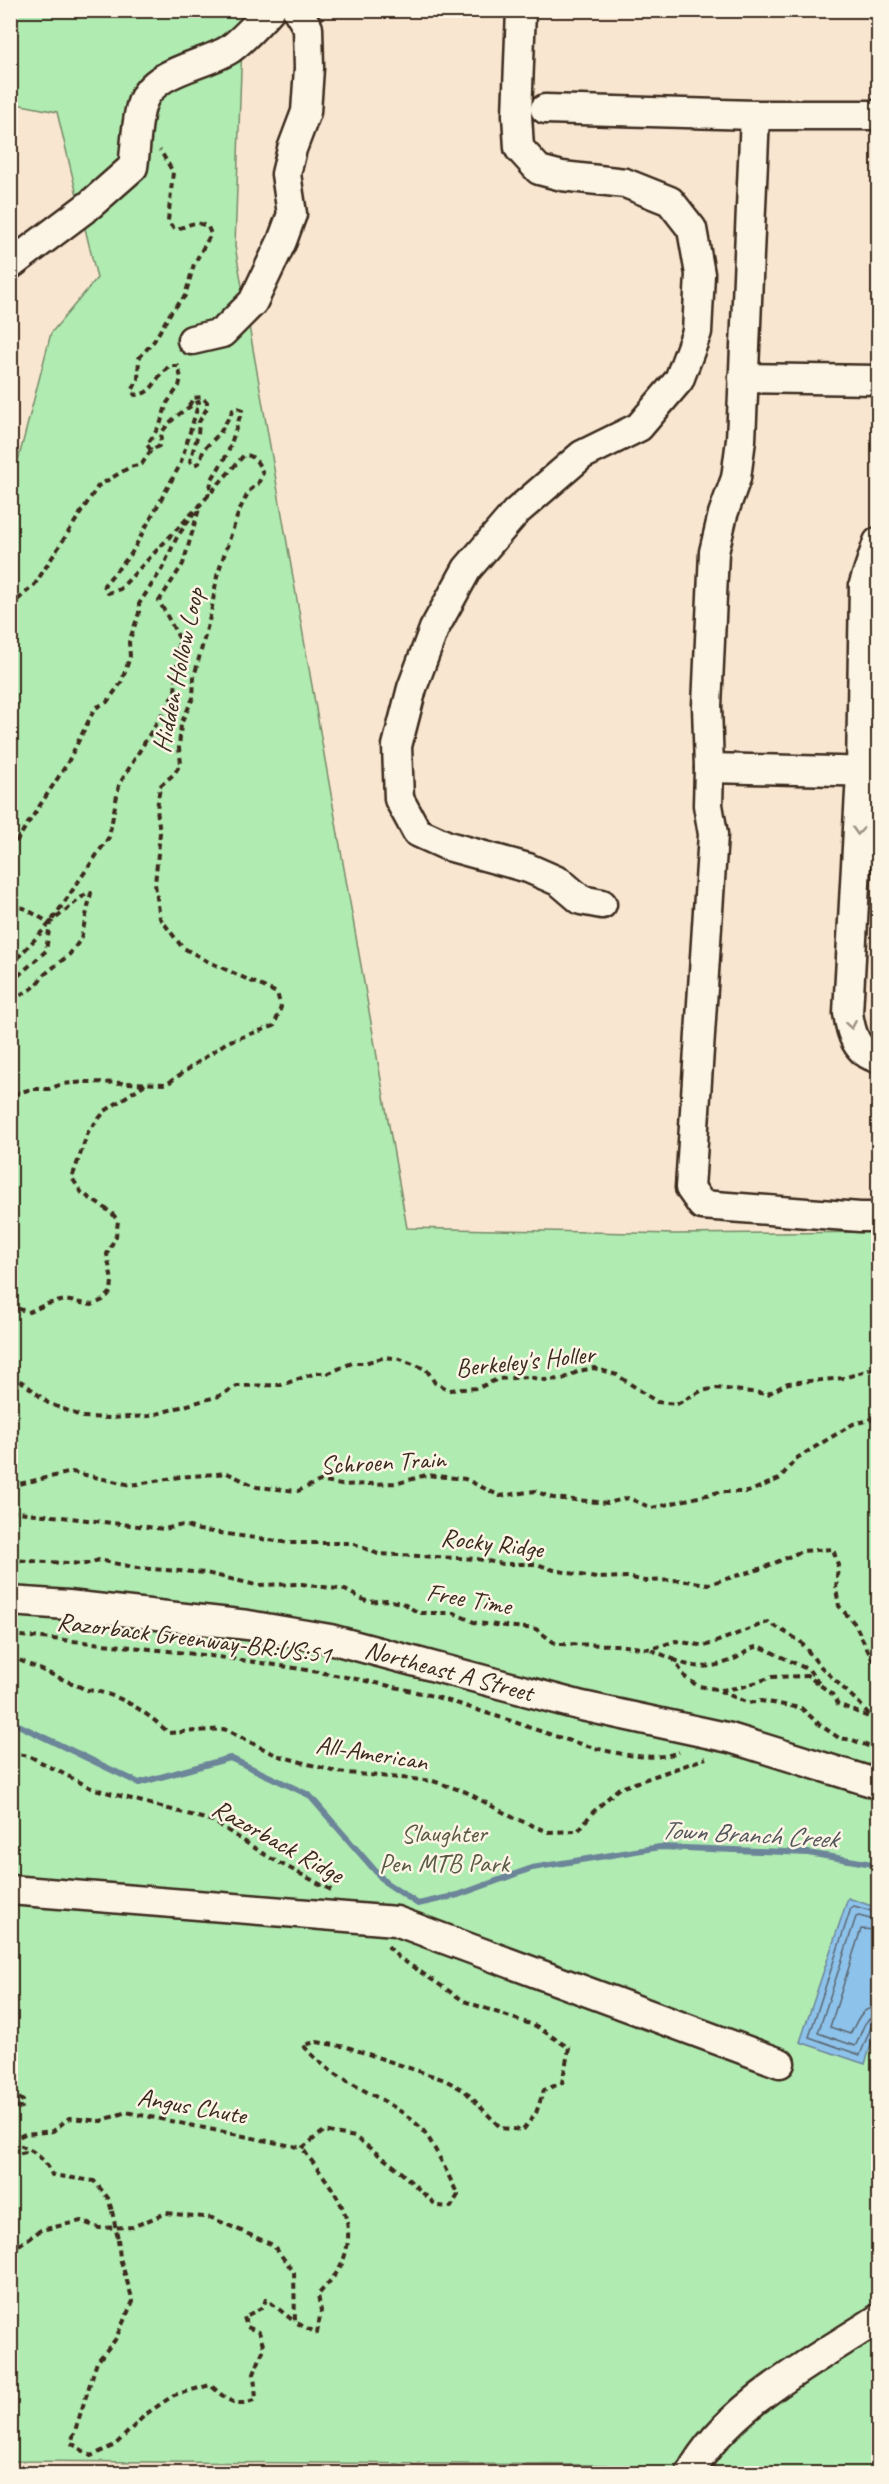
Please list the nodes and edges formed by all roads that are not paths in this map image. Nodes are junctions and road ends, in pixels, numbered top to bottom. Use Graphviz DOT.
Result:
graph roads {
  1 [pos="270,10"];
  2 [pos="297,10"];
  3 [pos="521,10"];
  4 [pos="545,109"];
  5 [pos="755,115"];
  6 [pos="879,115"];
  7 [pos="10,265"];
  8 [pos="192,340"];
  9 [pos="744,378"];
  10 [pos="879,380"];
  11 [pos="879,542"];
  12 [pos="710,768"];
  13 [pos="870,772"];
  14 [pos="602,904"];
  15 [pos="879,1058"];
  16 [pos="879,1217"];
  17 [pos="10,1601"];
  18 [pos="879,1784"];
  19 [pos="10,1890"];
  20 [pos="780,2064"];
  21 [pos="879,2319"];
  22 [pos="690,2474"];
  1 -- 7 [label="street"];
  2 -- 8 [label="street"];
  3 -- 14 [label="street"];
  4 -- 5 [label="street"];
  5 -- 6 [label="street"];
  5 -- 9 [label="street"];
  9 -- 10 [label="street"];
  9 -- 12 [label="street"];
  11 -- 13 [label="street"];
  12 -- 13 [label="street"];
  12 -- 16 [label="street"];
  13 -- 15 [label="street, one-way"];
  17 -- 18 [label="street, Northeast A Street"];
  19 -- 20 [label="street"];
  21 -- 22 [label="street"];
}
